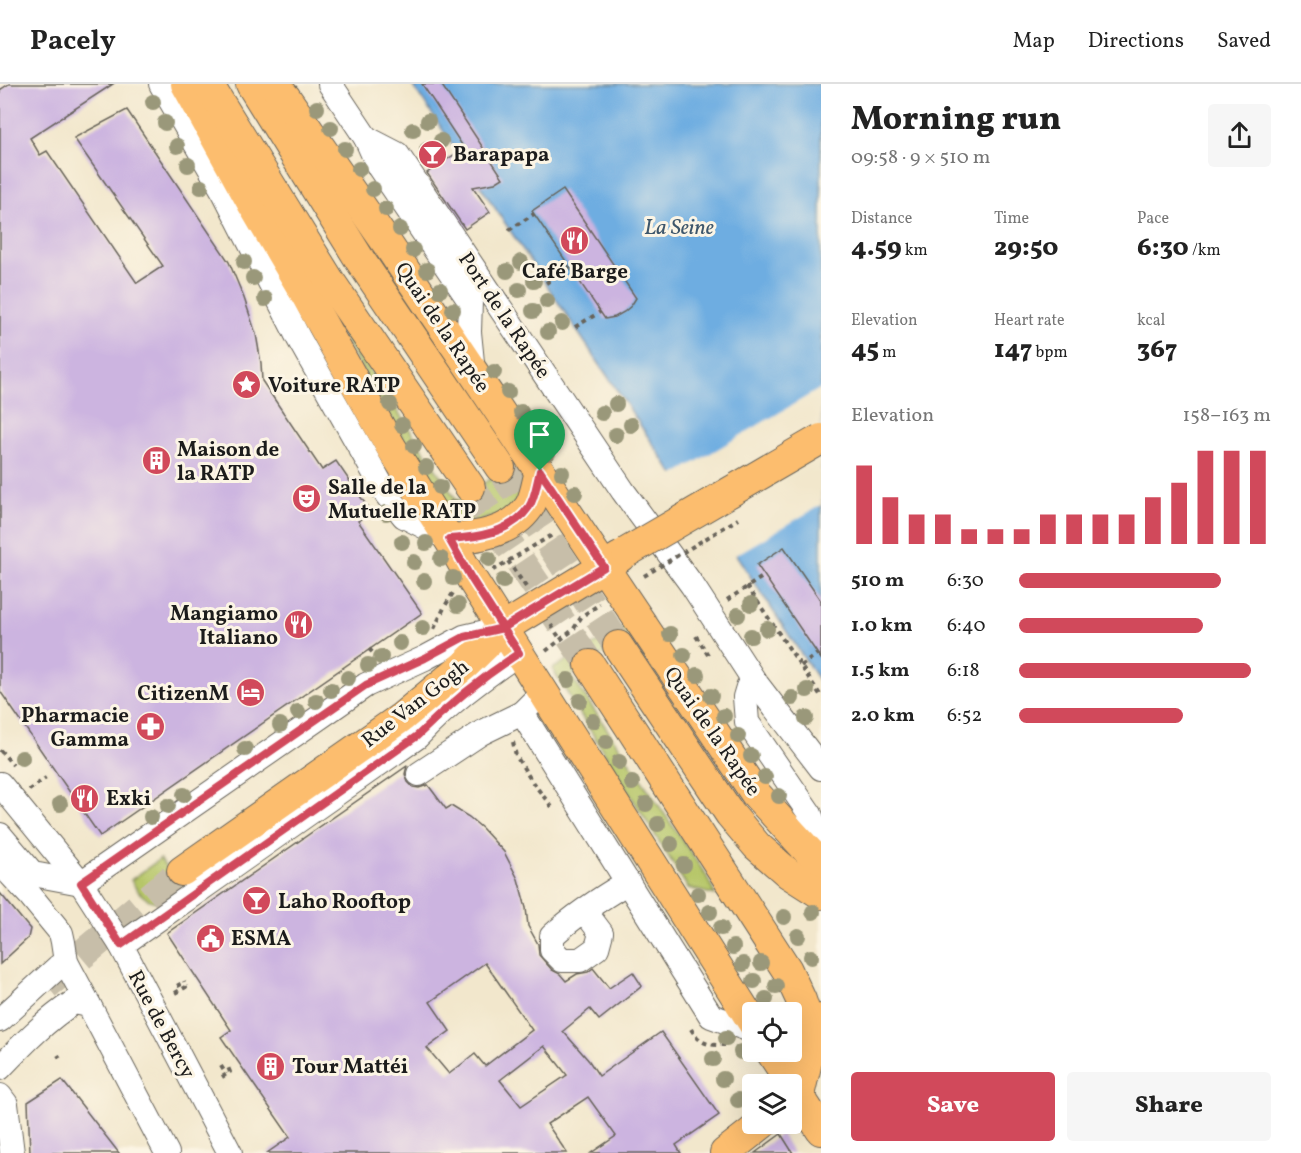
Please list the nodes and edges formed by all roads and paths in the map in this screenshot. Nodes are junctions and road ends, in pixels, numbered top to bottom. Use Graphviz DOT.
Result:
graph roads {
  1 [pos="161,84"];
  2 [pos="186,84"];
  3 [pos="208,84"];
  4 [pos="252,84"];
  5 [pos="273,84"];
  6 [pos="330,84"];
  7 [pos="366,138"];
  8 [pos="534,214"];
  9 [pos="509,230"];
  10 [pos="570,267"];
  11 [pos="546,283"];
  12 [pos="600,312"];
  13 [pos="575,327"];
  14 [pos="473,372"];
  15 [pos="821,439"];
  16 [pos="500,467"];
  17 [pos="540,471"];
  18 [pos="470,487"];
  19 [pos="742,516"];
  20 [pos="556,532"];
  21 [pos="449,539"];
  22 [pos="625,565"];
  23 [pos="764,576"];
  24 [pos="747,586"];
  25 [pos="526,587"];
  26 [pos="462,588"];
  27 [pos="606,600"];
  28 [pos="709,612"];
  29 [pos="551,624"];
  30 [pos="503,628"];
  31 [pos="432,633"];
  32 [pos="561,640"];
  33 [pos="618,646"];
  34 [pos="369,649"];
  35 [pos="818,654"];
  36 [pos="375,655"];
  37 [pos="529,655"];
  38 [pos="590,665"];
  39 [pos="801,666"];
  40 [pos="755,682"];
  41 [pos="543,691"];
  42 [pos="821,696"];
  43 [pos="522,713"];
  44 [pos="821,768"];
  45 [pos="419,774"];
  46 [pos="0,784"];
  47 [pos="811,834"];
  48 [pos="0,835"];
  49 [pos="0,863"];
  50 [pos="821,863"];
  51 [pos="182,872"];
  52 [pos="628,882"];
  53 [pos="81,883"];
  54 [pos="821,894"];
  55 [pos="592,921"];
  56 [pos="121,945"];
  57 [pos="63,946"];
  58 [pos="184,981"];
  59 [pos="178,983"];
  60 [pos="182,990"];
  61 [pos="175,993"];
  62 [pos="89,1005"];
  63 [pos="742,1006"];
  64 [pos="0,1020"];
  65 [pos="742,1027"];
  66 [pos="817,1028"];
  67 [pos="780,1062"];
  68 [pos="224,1065"];
  69 [pos="0,1068"];
  70 [pos="792,1074"];
  71 [pos="224,1076"];
  72 [pos="802,1077"];
  73 [pos="802,1087"];
  74 [pos="0,1096"];
  75 [pos="821,1130"];
  76 [pos="749,1134"];
  77 [pos="12,1153"];
  78 [pos="167,1153"];
  79 [pos="231,1153"];
  80 [pos="725,1153"];
  1 -- 21 [label="street"];
  2 -- 21 [label="main road"];
  3 -- 18 [label="main road"];
  4 -- 16 [label="main road, Quai de la Rapée"];
  5 -- 14 [label="main road, Quai de la Rapée"];
  6 -- 7 [label="street, Port de la Rapée"];
  7 -- 14 [label="street, Port de la Rapée"];
  7 -- 28 [label="street, Port de la Rapée"];
  8 -- 9 [label="path"];
  10 -- 11 [label="path"];
  12 -- 13 [label="path"];
  14 -- 17 [label="main road, Quai de la Rapée"];
  15 -- 22 [label="main road, bridge"];
  17 -- 21 [label="main road"];
  17 -- 22 [label="main road, Quai de la Rapée"];
  19 -- 22 [label="path, bridge"];
  20 -- 25 [label="path"];
  21 -- 30 [label="main road"];
  22 -- 30 [label="main road"];
  22 -- 47 [label="main road, Quai de la Rapée"];
  23 -- 24 [label="path"];
  24 -- 28 [label="path"];
  24 -- 39 [label="path"];
  26 -- 31 [label="path"];
  27 -- 32 [label="path"];
  28 -- 40 [label="street, Port de la Rapée"];
  29 -- 32 [label="path"];
  30 -- 37 [label="main road"];
  30 -- 51 [label="main road, Rue Van Gogh"];
  30 -- 53 [label="street, Rue Van Gogh"];
  32 -- 37 [label="path"];
  33 -- 54 [label="main road, Quai de la Rapée"];
  34 -- 36 [label="path"];
  35 -- 39 [label="path"];
  37 -- 41 [label="main road"];
  37 -- 56 [label="street, Rue Van Gogh"];
  38 -- 66 [label="main road"];
  39 -- 42 [label="path"];
  40 -- 44 [label="street, Port de la Rapée"];
  40 -- 47 [label="street"];
  41 -- 43 [label="street"];
  41 -- 63 [label="main road"];
  43 -- 45 [label="street"];
  43 -- 52 [label="street"];
  46 -- 53 [label="street, Rue de Bercy"];
  47 -- 50 [label="main road, Quai de la Rapée"];
  48 -- 53 [label="street"];
  49 -- 57 [label="street"];
  52 -- 55 [label="street"];
  52 -- 65 [label="street"];
  53 -- 56 [label="street, Rue de Bercy"];
  56 -- 79 [label="street, Rue de Bercy"];
  57 -- 62 [label="street"];
  57 -- 64 [label="street"];
  58 -- 60 [label="path"];
  59 -- 60 [label="path"];
  60 -- 61 [label="path"];
  62 -- 69 [label="street"];
  62 -- 78 [label="street"];
  66 -- 72 [label="main road"];
  67 -- 70 [label="main road"];
  68 -- 71 [label="path"];
  73 -- 75 [label="main road"];
  74 -- 77 [label="street"];
  76 -- 80 [label="main road"];
}
